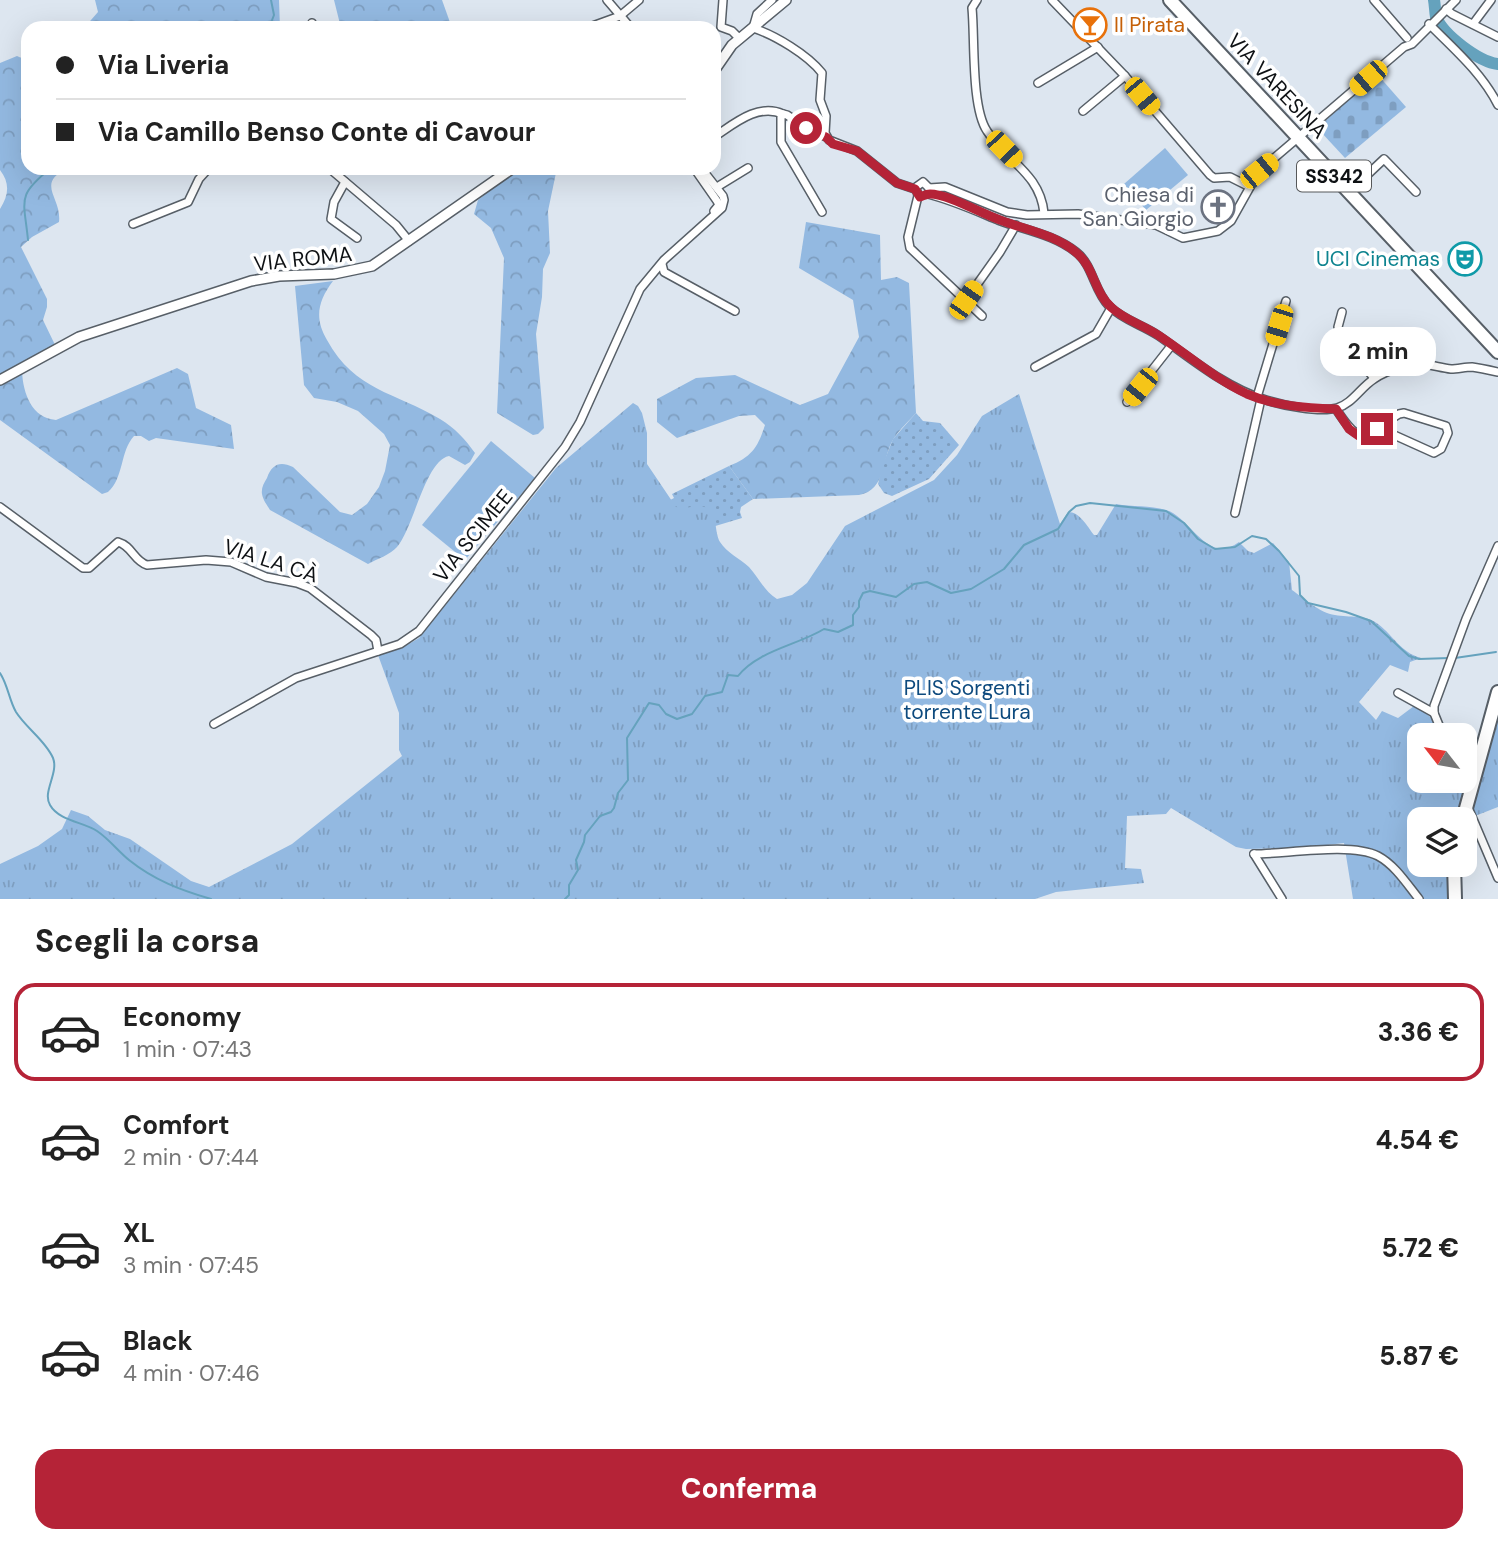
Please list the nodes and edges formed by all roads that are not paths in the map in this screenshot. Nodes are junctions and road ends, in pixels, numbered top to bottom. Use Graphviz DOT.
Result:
graph roads {
  1 [pos="607,0"];
  2 [pos="639,0"];
  3 [pos="723,0"];
  4 [pos="772,0"];
  5 [pos="786,0"];
  6 [pos="978,0"];
  7 [pos="1052,0"];
  8 [pos="1170,0"];
  9 [pos="1374,0"];
  10 [pos="1456,0"];
  11 [pos="1490,0"];
  12 [pos="1445,10"];
  13 [pos="620,16"];
  14 [pos="606,21"];
  15 [pos="625,21"];
  16 [pos="1431,23"];
  17 [pos="1473,24"];
  18 [pos="753,28"];
  19 [pos="1498,37"];
  20 [pos="1407,38"];
  21 [pos="740,39"];
  22 [pos="1098,47"];
  23 [pos="1404,47"];
  24 [pos="721,61"];
  25 [pos="1125,76"];
  26 [pos="1038,83"];
  27 [pos="1498,105"];
  28 [pos="1083,111"];
  29 [pos="783,114"];
  30 [pos="721,132"];
  31 [pos="826,137"];
  32 [pos="1299,138"];
  33 [pos="748,167"];
  34 [pos="203,175"];
  35 [pos="341,175"];
  36 [pos="503,175"];
  37 [pos="700,175"];
  38 [pos="707,175"];
  39 [pos="345,182"];
  40 [pos="1248,186"];
  41 [pos="717,187"];
  42 [pos="929,191"];
  43 [pos="917,192"];
  44 [pos="1349,192"];
  45 [pos="1416,192"];
  46 [pos="721,202"];
  47 [pos="822,212"];
  48 [pos="1044,213"];
  49 [pos="133,223"];
  50 [pos="1016,225"];
  51 [pos="357,238"];
  52 [pos="409,242"];
  53 [pos="662,263"];
  54 [pos="966,300"];
  55 [pos="1286,301"];
  56 [pos="1111,308"];
  57 [pos="735,311"];
  58 [pos="1342,312"];
  59 [pos="982,316"];
  60 [pos="1171,346"];
  61 [pos="1498,352"];
  62 [pos="1035,367"];
  63 [pos="1498,372"];
  64 [pos="1374,378"];
  65 [pos="0,380"];
  66 [pos="1259,398"];
  67 [pos="1127,402"];
  68 [pos="1336,409"];
  69 [pos="1373,430"];
  70 [pos="0,506"];
  71 [pos="1235,513"];
  72 [pos="1498,546"];
  73 [pos="378,651"];
  74 [pos="1498,692"];
  75 [pos="1398,693"];
  76 [pos="1434,713"];
  77 [pos="1438,723"];
  78 [pos="214,724"];
  79 [pos="1466,793"];
  80 [pos="1468,801"];
  81 [pos="1466,807"];
  82 [pos="1454,877"];
  83 [pos="1498,878"];
  84 [pos="1282,899"];
  85 [pos="1419,899"];
  86 [pos="1455,899"];
  1 -- 13 [label="street"];
  2 -- 13 [label="street"];
  3 -- 21 [label="street"];
  4 -- 18 [label="street"];
  5 -- 18 [label="street"];
  6 -- 48 [label="street"];
  7 -- 22 [label="street"];
  8 -- 32 [label="main road, VIA VARESINA / SS342"];
  9 -- 20 [label="street"];
  10 -- 12 [label="street"];
  11 -- 17 [label="street"];
  12 -- 16 [label="street"];
  12 -- 17 [label="street"];
  13 -- 14 [label="street"];
  13 -- 15 [label="street"];
  16 -- 20 [label="street"];
  16 -- 23 [label="street"];
  16 -- 27 [label="street"];
  17 -- 19 [label="street"];
  18 -- 21 [label="street"];
  18 -- 31 [label="street"];
  20 -- 23 [label="street"];
  21 -- 24 [label="street"];
  22 -- 25 [label="street"];
  22 -- 26 [label="street"];
  23 -- 32 [label="street"];
  25 -- 28 [label="street"];
  25 -- 40 [label="street"];
  29 -- 30 [label="street"];
  29 -- 31 [label="street"];
  29 -- 47 [label="street"];
  31 -- 43 [label="street"];
  32 -- 40 [label="street"];
  32 -- 44 [label="main road, VIA VARESINA / SS342"];
  33 -- 41 [label="street"];
  34 -- 49 [label="street"];
  35 -- 39 [label="street"];
  36 -- 52 [label="street, VIA ROMA"];
  37 -- 46 [label="street"];
  38 -- 41 [label="street"];
  39 -- 51 [label="street"];
  39 -- 52 [label="street"];
  40 -- 48 [label="street"];
  41 -- 46 [label="street"];
  42 -- 43 [label="street"];
  42 -- 43 [label="street"];
  42 -- 48 [label="street"];
  42 -- 50 [label="street"];
  43 -- 54 [label="street"];
  44 -- 45 [label="street"];
  44 -- 61 [label="main road, VIA VARESINA / SS342"];
  46 -- 53 [label="street, VIA SCIMEE"];
  50 -- 54 [label="street"];
  50 -- 56 [label="street"];
  52 -- 65 [label="street, VIA ROMA"];
  53 -- 57 [label="street"];
  53 -- 73 [label="street, VIA SCIMEE"];
  54 -- 59 [label="street"];
  55 -- 66 [label="street"];
  56 -- 60 [label="street"];
  56 -- 62 [label="street"];
  58 -- 64 [label="street"];
  60 -- 66 [label="street"];
  60 -- 67 [label="street"];
  63 -- 64 [label="street"];
  64 -- 68 [label="street"];
  66 -- 68 [label="street"];
  66 -- 71 [label="street"];
  68 -- 69 [label="street"];
  69 -- 69 [label="street"];
  70 -- 73 [label="street, VIA LA CÀ"];
  72 -- 76 [label="street"];
  73 -- 78 [label="street, VIA SCIMEE"];
  74 -- 80 [label="main road"];
  75 -- 76 [label="street"];
  76 -- 77 [label="street"];
  79 -- 80 [label="street"];
  80 -- 81 [label="main road"];
  80 -- 83 [label="street"];
  82 -- 86 [label="main road"];
  84 -- 85 [label="street"];
}
